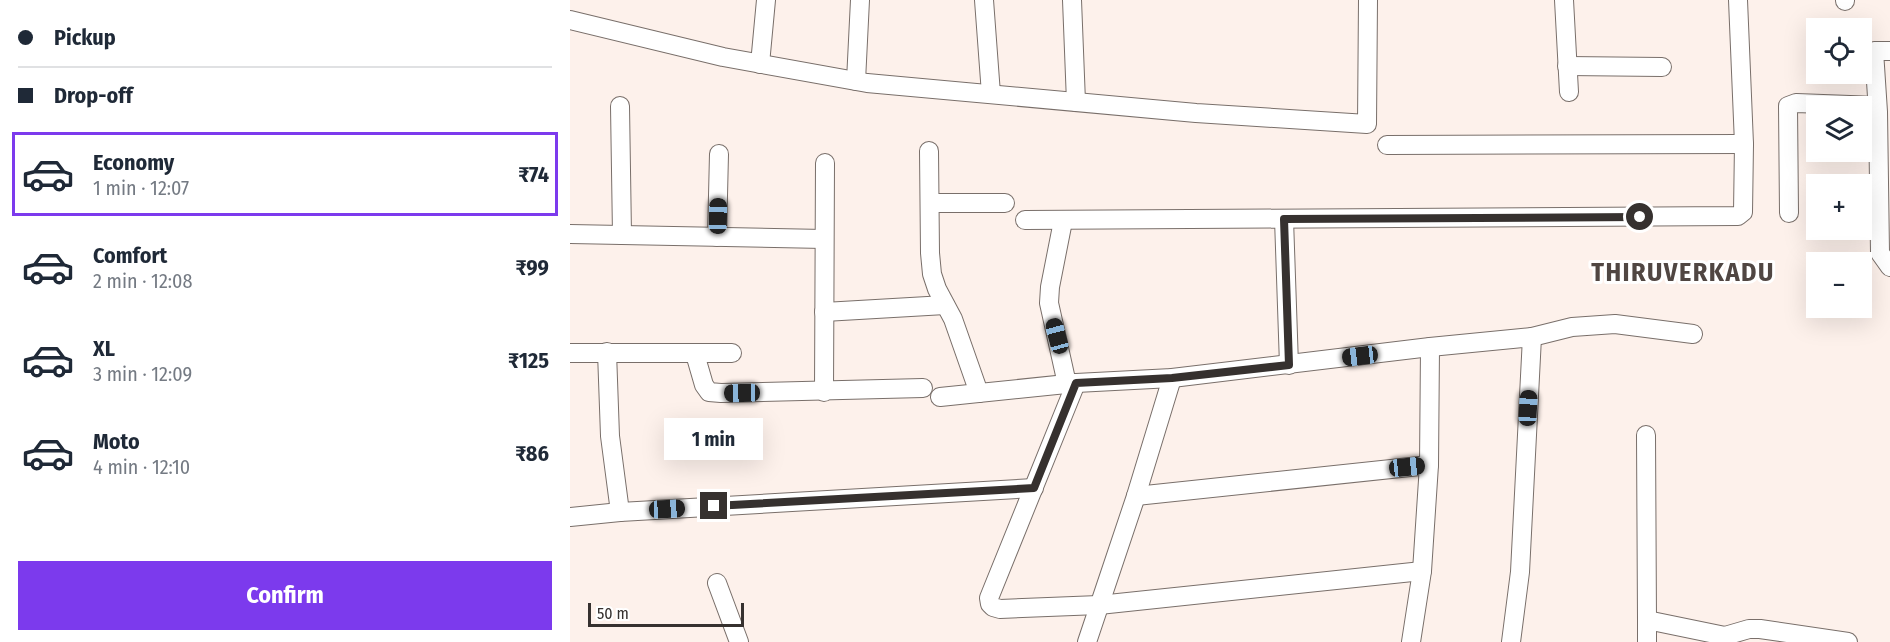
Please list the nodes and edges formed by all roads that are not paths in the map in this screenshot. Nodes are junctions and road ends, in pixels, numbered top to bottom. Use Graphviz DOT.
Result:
graph roads {
  1 [pos="766,0"];
  2 [pos="860,0"];
  3 [pos="984,0"];
  4 [pos="1072,0"];
  5 [pos="1368,0"];
  6 [pos="1564,0"];
  7 [pos="1738,0"];
  8 [pos="570,20"];
  9 [pos="1890,51"];
  10 [pos="760,64"];
  11 [pos="1568,66"];
  12 [pos="1662,67"];
  13 [pos="856,81"];
  14 [pos="1569,92"];
  15 [pos="992,94"];
  16 [pos="1076,102"];
  17 [pos="620,106"];
  18 [pos="1877,106"];
  19 [pos="1744,144"];
  20 [pos="1387,145"];
  21 [pos="929,151"];
  22 [pos="719,154"];
  23 [pos="825,162"];
  24 [pos="930,203"];
  25 [pos="1005,203"];
  26 [pos="1789,213"];
  27 [pos="1284,219"];
  28 [pos="1025,220"];
  29 [pos="1063,220"];
  30 [pos="570,234"];
  31 [pos="622,235"];
  32 [pos="717,237"];
  33 [pos="824,239"];
  34 [pos="1890,267"];
  35 [pos="945,305"];
  36 [pos="824,312"];
  37 [pos="1693,334"];
  38 [pos="1532,338"];
  39 [pos="1430,347"];
  40 [pos="607,352"];
  41 [pos="570,353"];
  42 [pos="732,353"];
  43 [pos="695,354"];
  44 [pos="1289,365"];
  45 [pos="1172,378"];
  46 [pos="1072,384"];
  47 [pos="923,388"];
  48 [pos="824,392"];
  49 [pos="979,393"];
  50 [pos="940,397"];
  51 [pos="1646,435"];
  52 [pos="1429,465"];
  53 [pos="1034,488"];
  54 [pos="1136,496"];
  55 [pos="620,512"];
  56 [pos="570,517"];
  57 [pos="1422,571"];
  58 [pos="717,583"];
  59 [pos="1099,605"];
  60 [pos="1647,620"];
  61 [pos="1724,639"];
  62 [pos="739,642"];
  63 [pos="1087,642"];
  64 [pos="1411,642"];
  65 [pos="1511,642"];
  66 [pos="1647,642"];
  67 [pos="1846,642"];
  1 -- 10 [label="street"];
  2 -- 13 [label="street"];
  3 -- 15 [label="street"];
  4 -- 16 [label="street"];
  5 -- 16 [label="street"];
  6 -- 11 [label="street"];
  7 -- 19 [label="street"];
  8 -- 10 [label="street"];
  9 -- 18 [label="street"];
  10 -- 13 [label="street"];
  11 -- 12 [label="street"];
  11 -- 14 [label="street"];
  13 -- 15 [label="street"];
  15 -- 16 [label="street"];
  17 -- 31 [label="street"];
  18 -- 26 [label="street"];
  18 -- 34 [label="street"];
  19 -- 20 [label="street"];
  19 -- 27 [label="street"];
  21 -- 24 [label="street"];
  22 -- 32 [label="street"];
  23 -- 33 [label="street"];
  24 -- 25 [label="street"];
  24 -- 35 [label="street"];
  27 -- 29 [label="street"];
  27 -- 44 [label="street"];
  28 -- 29 [label="street"];
  29 -- 46 [label="street"];
  30 -- 31 [label="street"];
  31 -- 32 [label="street"];
  32 -- 33 [label="street"];
  33 -- 36 [label="street"];
  35 -- 36 [label="street"];
  35 -- 49 [label="street"];
  36 -- 48 [label="street"];
  37 -- 38 [label="street"];
  38 -- 39 [label="street"];
  38 -- 65 [label="street"];
  39 -- 44 [label="street"];
  39 -- 52 [label="street"];
  40 -- 41 [label="street"];
  40 -- 43 [label="street"];
  40 -- 55 [label="street"];
  42 -- 43 [label="street"];
  43 -- 48 [label="street"];
  44 -- 45 [label="street"];
  45 -- 46 [label="street"];
  45 -- 54 [label="street"];
  46 -- 49 [label="street"];
  46 -- 53 [label="street"];
  47 -- 48 [label="street"];
  49 -- 50 [label="street"];
  51 -- 60 [label="street"];
  52 -- 54 [label="street"];
  52 -- 57 [label="street"];
  53 -- 55 [label="street"];
  53 -- 59 [label="street"];
  54 -- 59 [label="street"];
  55 -- 56 [label="street"];
  57 -- 59 [label="street"];
  57 -- 64 [label="street"];
  58 -- 62 [label="street"];
  59 -- 63 [label="street"];
  60 -- 61 [label="street"];
  60 -- 66 [label="street"];
  61 -- 67 [label="street"];
}
